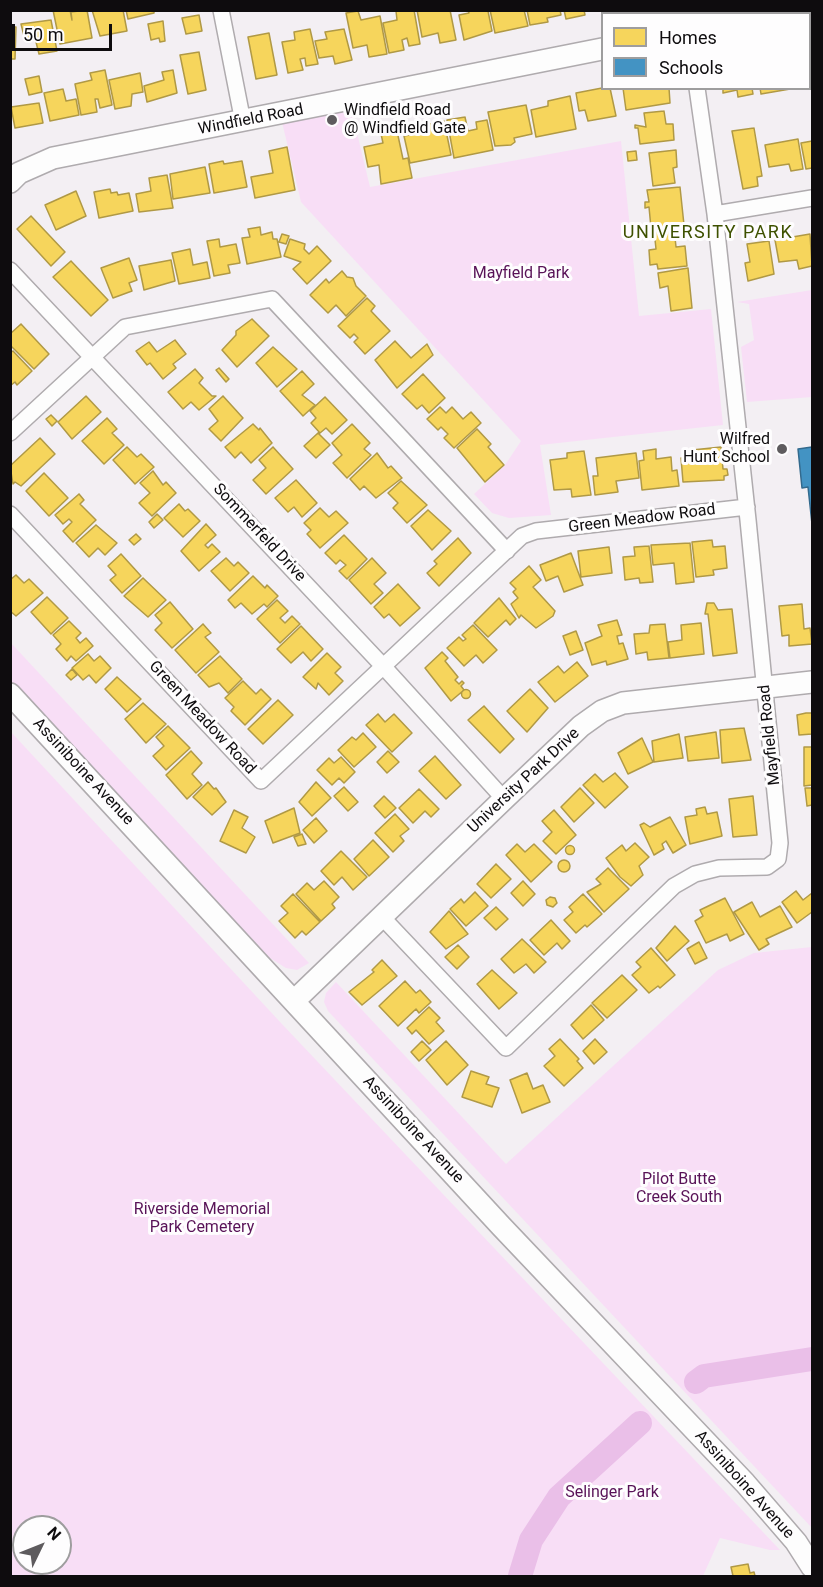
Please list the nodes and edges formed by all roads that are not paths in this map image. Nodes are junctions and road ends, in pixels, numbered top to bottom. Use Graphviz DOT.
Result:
graph roads {
  1 [pos="221,10"];
  2 [pos="601,49"];
  3 [pos="697,90"];
  4 [pos="243,122"];
  5 [pos="10,182"];
  6 [pos="813,198"];
  7 [pos="715,214"];
  8 [pos="10,270"];
  9 [pos="93,356"];
  10 [pos="10,433"];
  11 [pos="747,507"];
  12 [pos="10,514"];
  13 [pos="507,550"];
  14 [pos="384,666"];
  15 [pos="813,682"];
  16 [pos="765,687"];
  17 [pos="10,694"];
  18 [pos="504,799"];
  19 [pos="381,916"];
  20 [pos="294,1001"];
  21 [pos="813,1567"];
  1 -- 4 [label="street"];
  2 -- 4 [label="street, Windfield Road"];
  3 -- 7 [label="street, Mayfield Road"];
  4 -- 5 [label="street, Windfield Road"];
  6 -- 7 [label="street"];
  7 -- 11 [label="street, Mayfield Road"];
  8 -- 9 [label="street, Sommerfeld Drive"];
  9 -- 10 [label="street"];
  9 -- 13 [label="street"];
  9 -- 14 [label="street, Sommerfeld Drive"];
  11 -- 13 [label="street, Green Meadow Road"];
  11 -- 16 [label="street, Mayfield Road"];
  12 -- 14 [label="street, Green Meadow Road"];
  13 -- 14 [label="street, Green Meadow Road"];
  14 -- 18 [label="street, Sommerfeld Drive"];
  15 -- 16 [label="street, University Park Drive"];
  16 -- 18 [label="street, University Park Drive"];
  16 -- 19 [label="street, Mayfield Road"];
  17 -- 20 [label="street, Assiniboine Avenue"];
  18 -- 19 [label="street, University Park Drive"];
  19 -- 20 [label="street, University Park Drive"];
  20 -- 21 [label="street, Assiniboine Avenue"];
}
